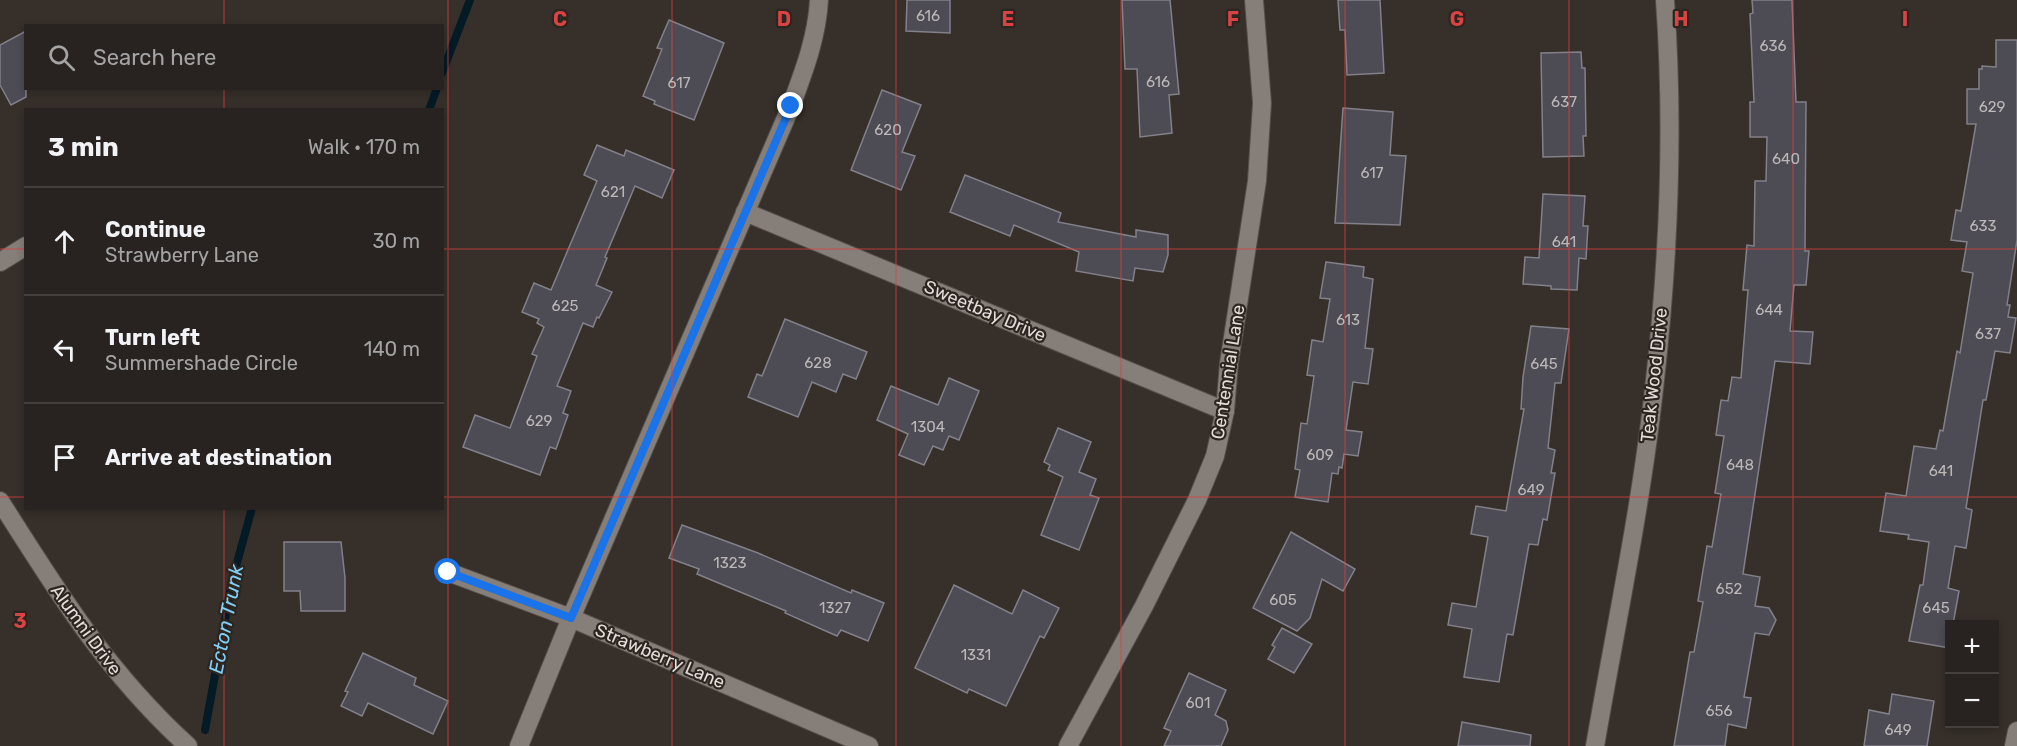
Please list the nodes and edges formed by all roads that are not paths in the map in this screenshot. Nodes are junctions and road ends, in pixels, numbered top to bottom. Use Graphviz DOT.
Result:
graph roads {
  1 [pos="819,0"];
  2 [pos="1254,0"];
  3 [pos="1665,0"];
  4 [pos="745,212"];
  5 [pos="24,247"];
  6 [pos="0,262"];
  7 [pos="1225,411"];
  8 [pos="0,501"];
  9 [pos="448,572"];
  10 [pos="571,618"];
  11 [pos="2017,731"];
  12 [pos="188,746"];
  13 [pos="519,746"];
  14 [pos="869,746"];
  15 [pos="1068,746"];
  16 [pos="1595,746"];
  17 [pos="2014,746"];
  1 -- 4 [label="street"];
  2 -- 7 [label="street, Centennial Lane"];
  3 -- 16 [label="street, Teak Wood Drive"];
  4 -- 7 [label="street, Sweetbay Drive"];
  4 -- 10 [label="street"];
  5 -- 6 [label="street"];
  7 -- 15 [label="street, Centennial Lane"];
  8 -- 12 [label="street, Alumni Drive"];
  9 -- 10 [label="street, Strawberry Lane"];
  10 -- 13 [label="street"];
  10 -- 14 [label="street, Strawberry Lane"];
  11 -- 17 [label="street"];
}
